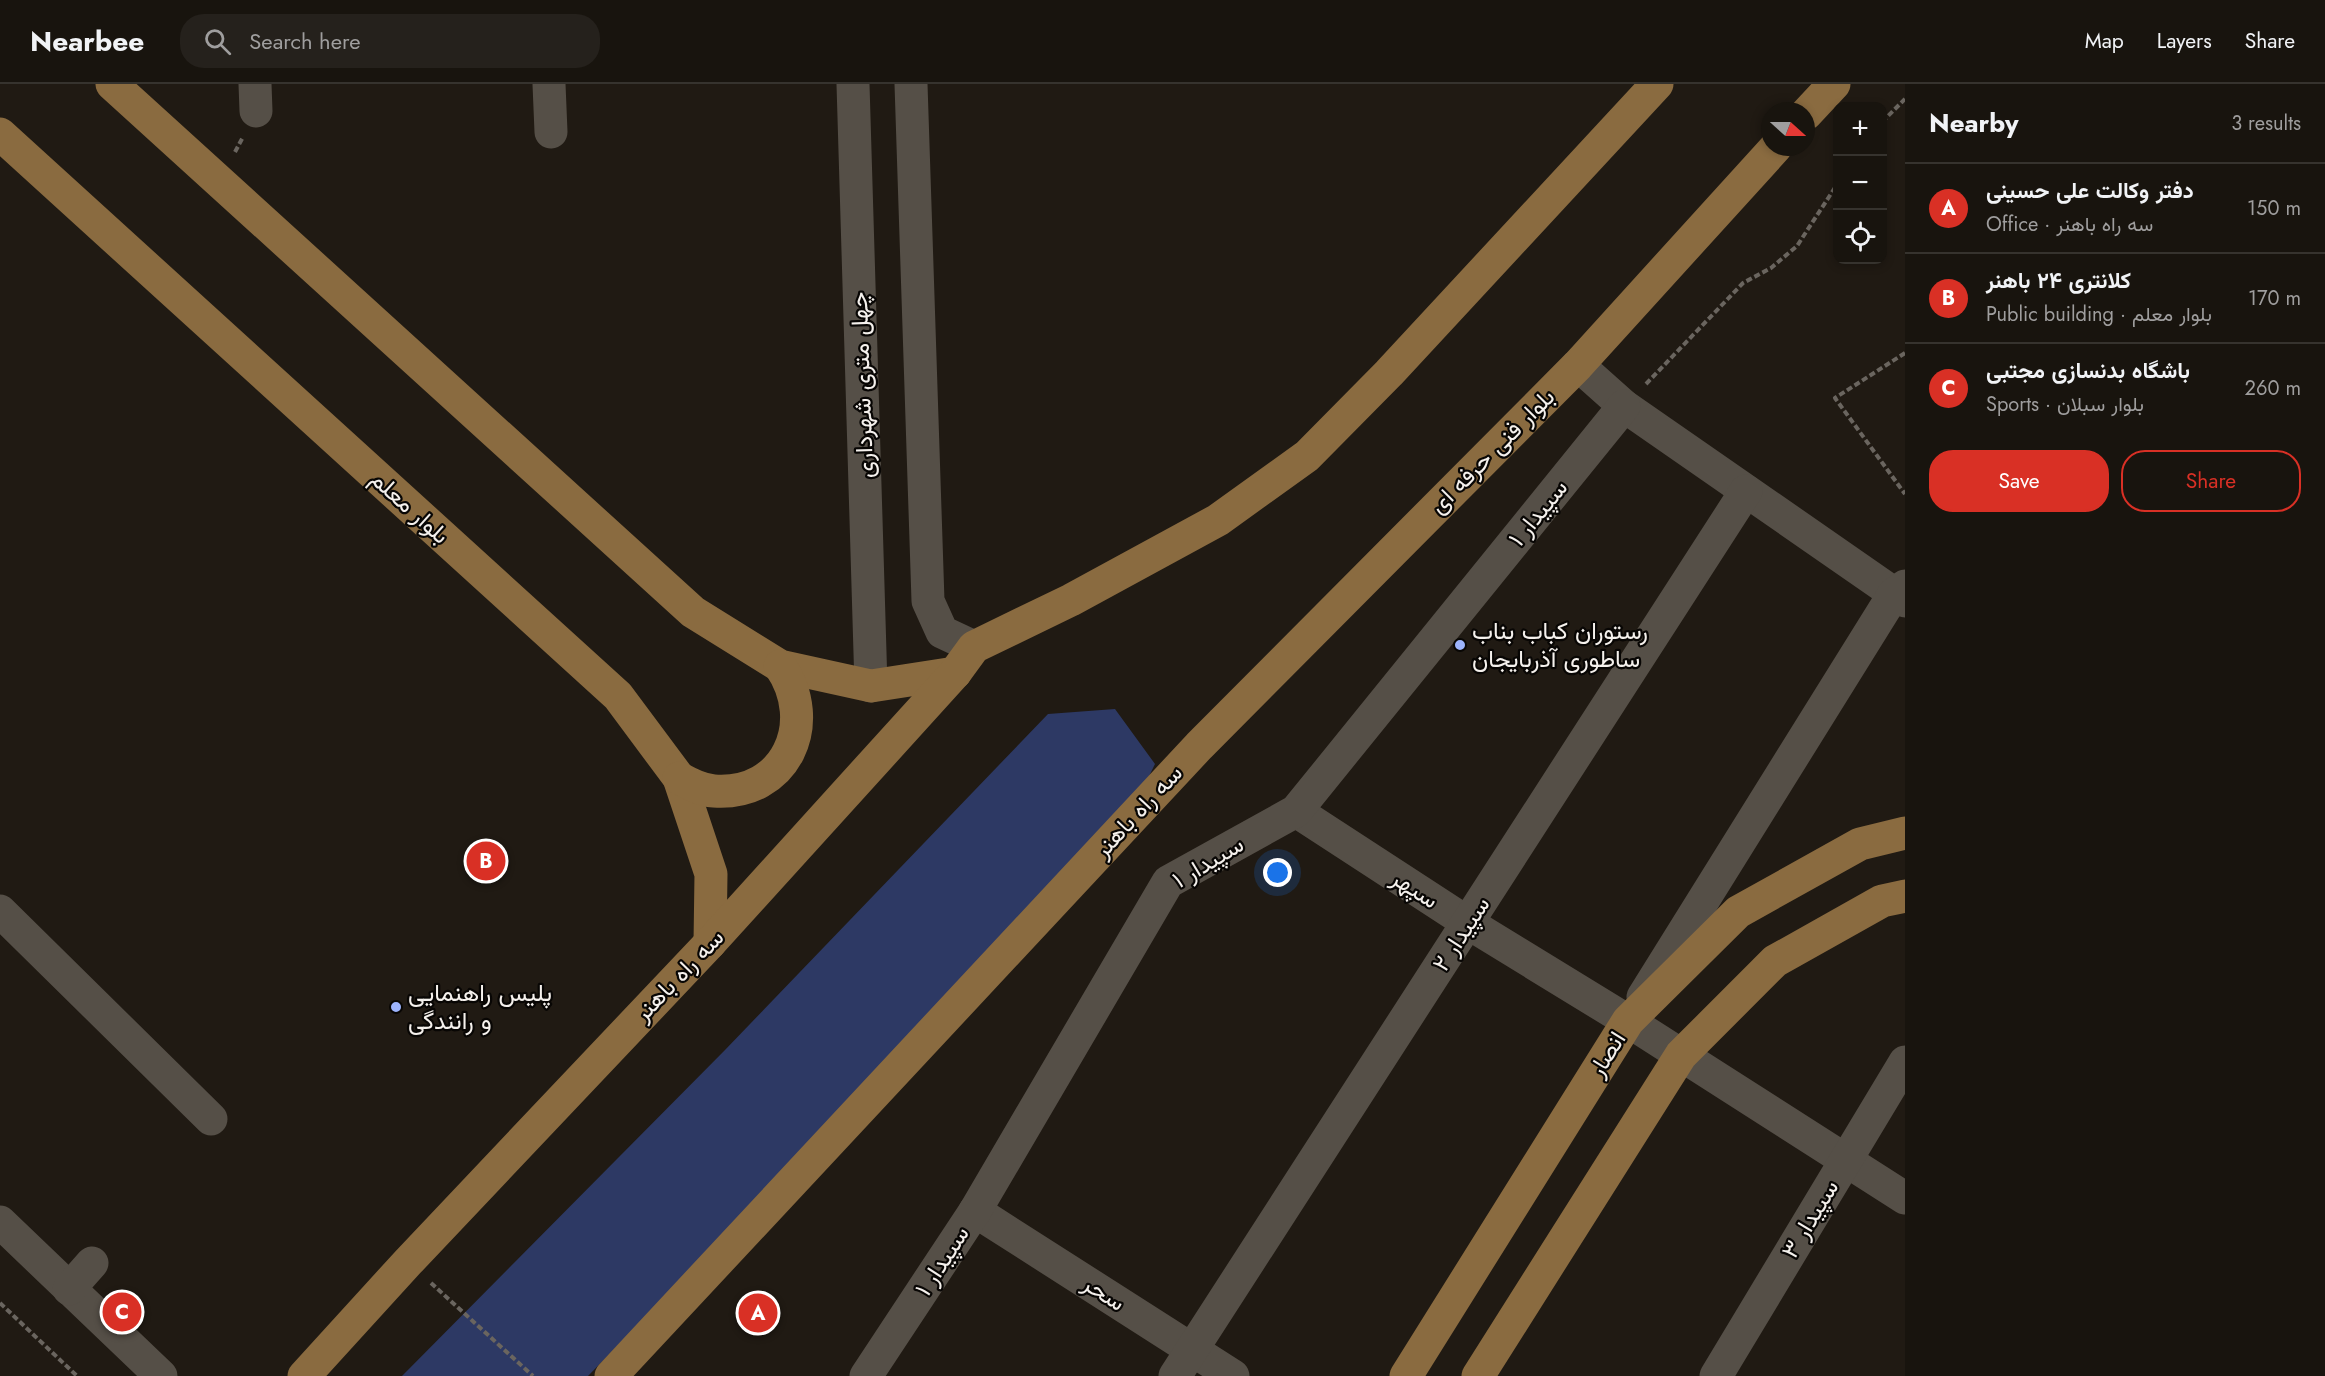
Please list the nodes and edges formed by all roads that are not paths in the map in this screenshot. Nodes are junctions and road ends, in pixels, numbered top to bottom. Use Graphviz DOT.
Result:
graph roads {
  1 [pos="112,84"];
  2 [pos="549,84"];
  3 [pos="853,84"];
  4 [pos="911,84"];
  5 [pos="1657,84"];
  6 [pos="1833,84"];
  7 [pos="1815,104"];
  8 [pos="551,132"];
  9 [pos="0,134"];
  10 [pos="1768,156"];
  11 [pos="1578,365"];
  12 [pos="1624,406"];
  13 [pos="1746,491"];
  14 [pos="1901,594"];
  15 [pos="965,660"];
  16 [pos="780,666"];
  17 [pos="871,686"];
  18 [pos="1199,746"];
  19 [pos="679,778"];
  20 [pos="1296,811"];
  21 [pos="1905,833"];
  22 [pos="1905,896"];
  23 [pos="0,911"];
  24 [pos="1468,924"];
  25 [pos="710,943"];
  26 [pos="1628,1022"];
  27 [pos="1681,1055"];
  28 [pos="1905,1062"];
  29 [pos="211,1119"];
  30 [pos="1845,1160"];
  31 [pos="1905,1198"];
  32 [pos="975,1211"];
  33 [pos="0,1222"];
  34 [pos="92,1263"];
  35 [pos="69,1289"];
  36 [pos="1184,1363"];
  37 [pos="160,1376"];
  38 [pos="304,1376"];
  39 [pos="611,1376"];
  40 [pos="866,1376"];
  41 [pos="1233,1376"];
  42 [pos="1406,1376"];
  43 [pos="1478,1376"];
  44 [pos="1716,1376"];
  1 -- 16 [label="main road"];
  2 -- 8 [label="street"];
  3 -- 17 [label="street, چهل متری شهرداری"];
  4 -- 15 [label="street"];
  5 -- 15 [label="main road, سه راه باهنر"];
  6 -- 7 [label="main road"];
  9 -- 19 [label="main road, بلوار معلم"];
  10 -- 11 [label="main road, بلوار فنی حرفه ای"];
  11 -- 12 [label="street"];
  11 -- 18 [label="main road, بلوار فنی حرفه ای"];
  12 -- 13 [label="street"];
  12 -- 20 [label="street, سپیدار ۱"];
  13 -- 14 [label="street"];
  13 -- 24 [label="street, سپیدار ۲"];
  14 -- 26 [label="street"];
  15 -- 17 [label="main road"];
  15 -- 25 [label="main road, سه راه باهنر"];
  16 -- 17 [label="main road"];
  16 -- 19 [label="main road"];
  18 -- 39 [label="main road, سه راه باهنر"];
  19 -- 25 [label="main road, بلوار معلم"];
  20 -- 24 [label="street, سپهر"];
  20 -- 32 [label="street, سپیدار ۱"];
  21 -- 26 [label="main road, انصار"];
  22 -- 27 [label="main road"];
  23 -- 29 [label="street"];
  24 -- 26 [label="street, سپهر"];
  24 -- 36 [label="street, سپیدار ۲"];
  25 -- 38 [label="main road, سه راه باهنر"];
  26 -- 27 [label="street, سپهر"];
  26 -- 42 [label="main road, انصار"];
  27 -- 30 [label="street"];
  27 -- 43 [label="main road"];
  28 -- 30 [label="street, سپیدار ۳"];
  30 -- 31 [label="street"];
  30 -- 44 [label="street, سپیدار ۳"];
  32 -- 36 [label="street, سحر"];
  32 -- 40 [label="street, سپیدار ۱"];
  33 -- 35 [label="street"];
  34 -- 35 [label="street"];
  35 -- 37 [label="street"];
  36 -- 41 [label="street, سحر"];
}
